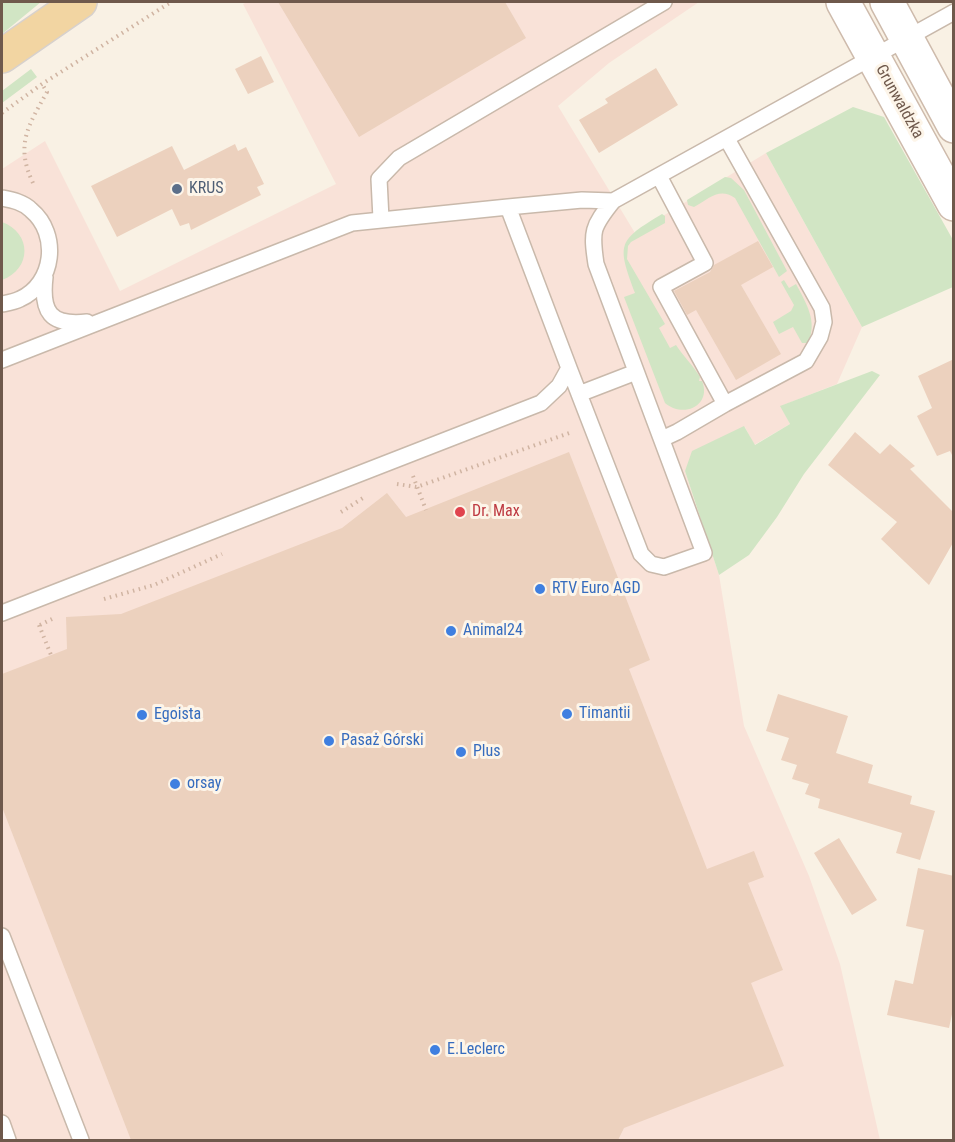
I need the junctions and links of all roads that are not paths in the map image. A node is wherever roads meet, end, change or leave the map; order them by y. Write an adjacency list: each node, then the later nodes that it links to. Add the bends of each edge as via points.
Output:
1 (80, 2): 6 (main road)
2 (664, 2): 18 (lane, via 399,158 379,179)
3 (843, 2): 9 (street, Grunwaldzka)
4 (887, 2): 7 (street)
5 (954, 12): 7 (lane)
6 (30, 36): 8 (main road); 10 (lane)
7 (907, 39): 9 (lane); 11 (street)
8 (2, 56)
9 (873, 56): 12 (lane); 16 (street, Grunwaldzka)
10 (2, 66)
11 (954, 126)
12 (727, 139): 13 (lane); 26 (lane, via 822,308 824,322 806,361)
13 (659, 176): 15 (lane); 26 (lane, via 705,263 661,287)
14 (2, 198): 19 (lane, via 31,209 42,223 50,248)
15 (613, 201): 17 (lane); 24 (lane, via 596,222 592,240 596,264)
16 (954, 204)
17 (508, 207): 18 (lane); 23 (lane)
18 (381, 219): 21 (lane, via 352,223)
19 (45, 274): 20 (lane, via 20,299); 21 (lane, via 43,296 55,319 69,324)
20 (2, 304)
21 (108, 319): 22 (lane)
22 (2, 360)
23 (569, 368): 25 (lane); 28 (lane, via 559,386 542,403)
24 (636, 372): 25 (lane); 27 (lane)
25 (579, 394): 27 (lane, via 641,554 651,564 664,567 704,553)
26 (725, 404): 27 (lane)
27 (662, 439)
28 (2, 613)
29 (2, 936): 32 (lane)
30 (2, 1123): 31 (lane)
31 (8, 1140)
32 (81, 1140)

